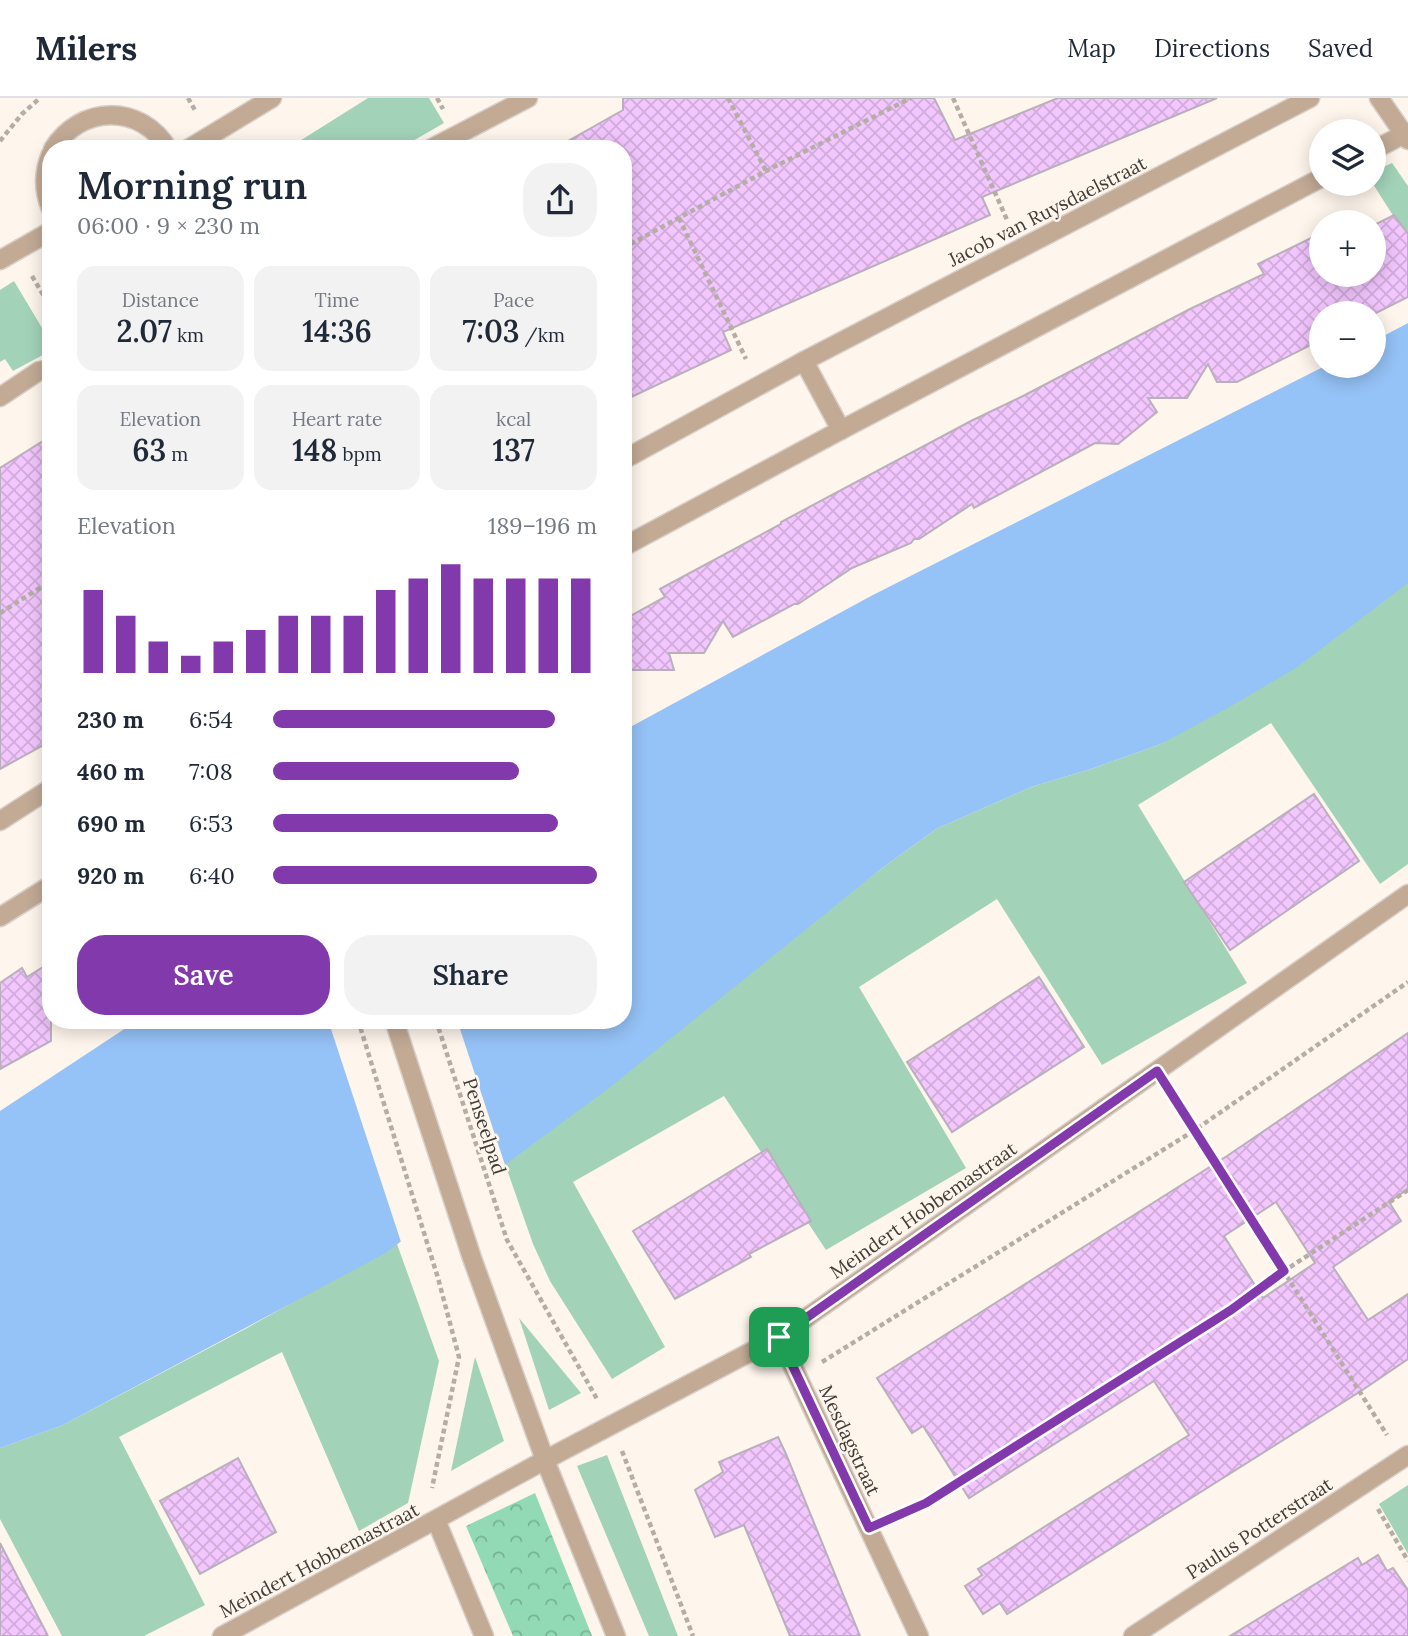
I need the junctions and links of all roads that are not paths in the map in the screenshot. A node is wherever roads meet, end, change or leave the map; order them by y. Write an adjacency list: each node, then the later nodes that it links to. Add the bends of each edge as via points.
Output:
1 (272, 98): 8 (street)
2 (528, 98): 9 (street)
3 (1310, 98): 14 (street, Jacob van Ruysdaelstraat)
4 (1379, 98): 5 (street)
5 (1407, 135): 10 (street)
6 (60, 140): 7 (street, via 86,119 106,114 147,125)
7 (163, 140)
8 (203, 140)
9 (447, 140)
10 (1386, 145)
11 (1309, 184): 17 (street)
12 (42, 236): 13 (street)
13 (0, 260)
14 (804, 360): 17 (street); 18 (street, Jacob van Ruysdaelstraat)
15 (42, 370): 16 (street)
16 (0, 397)
17 (841, 430): 19 (street)
18 (632, 455)
19 (632, 542)
20 (42, 794): 21 (street)
21 (0, 821)
22 (42, 891): 24 (street)
23 (1408, 894): 26 (street, Meindert Hobbemastraat)
24 (0, 917)
25 (397, 1029): 28 (street)
26 (779, 1337): 28 (street, Meindert Hobbemastraat); 33 (street, Mesdagstraat)
27 (1405, 1457): 34 (street, Paulus Potterstraat)
28 (545, 1460): 29 (street, Meindert Hobbemastraat); 32 (street)
29 (436, 1520): 30 (street, Meindert Hobbemastraat); 31 (street)
30 (222, 1636)
31 (484, 1636)
32 (616, 1636)
33 (919, 1636)
34 (1133, 1636)

